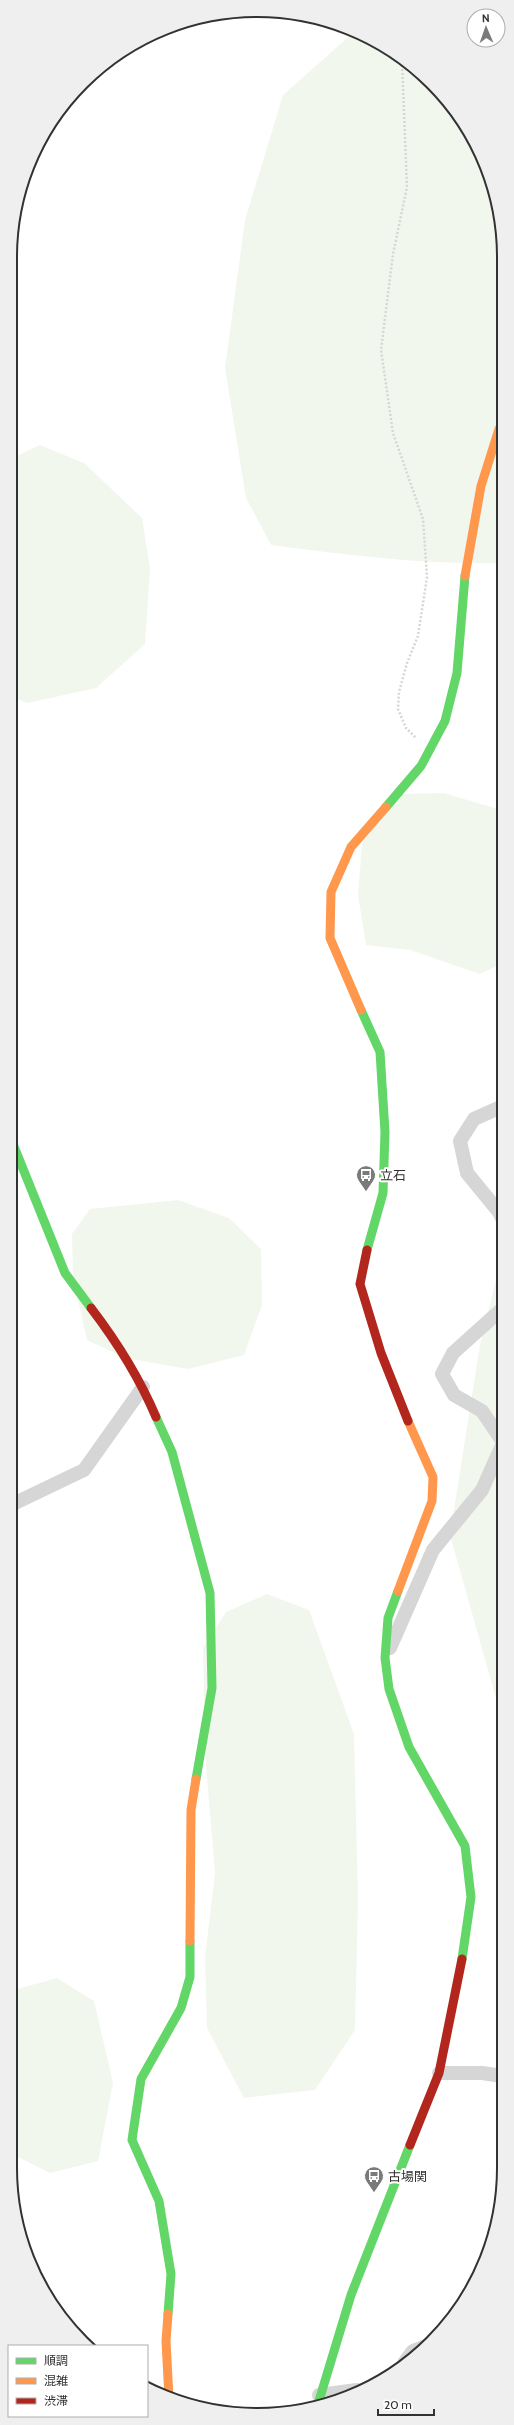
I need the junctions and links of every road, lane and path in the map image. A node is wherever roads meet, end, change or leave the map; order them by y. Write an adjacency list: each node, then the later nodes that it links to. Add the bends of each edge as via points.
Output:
1 (402, 66): 3 (path, via 407,187 393,254 382,350 393,433 423,520 427,577 418,636 399,692 398,709 406,728)
2 (497, 436): 3 (street, via 480,494 462,591 457,673 445,721)
3 (429, 750): 12 (street, via 421,766 352,846 331,892 330,938 380,1052 385,1132 383,1193 369,1239 360,1284 381,1353 421,1454 433,1477 432,1501 388,1618)
4 (497, 1109): 6 (street, via 474,1119 460,1141 467,1173)
5 (17, 1154): 8 (street, via 65,1273 116,1341)
6 (497, 1210)
7 (497, 1313): 9 (street, via 453,1353 442,1374 454,1395 482,1411)
8 (143, 1387): 11 (street, via 84,1470); 15 (street, via 172,1452 210,1593 212,1688 191,1810 190,1976 181,2008 141,2079 132,2140 159,2201 171,2274 166,2341)
9 (497, 1434)
10 (497, 1454): 12 (street, via 482,1490 433,1550)
11 (17, 1502)
12 (385, 1658): 13 (street, via 389,1689 409,1747 465,1846 466,1853 471,1896 462,1958)
13 (439, 2073): 14 (street); 16 (street, via 351,2295)
14 (497, 2075)
15 (169, 2391)
16 (319, 2400)

